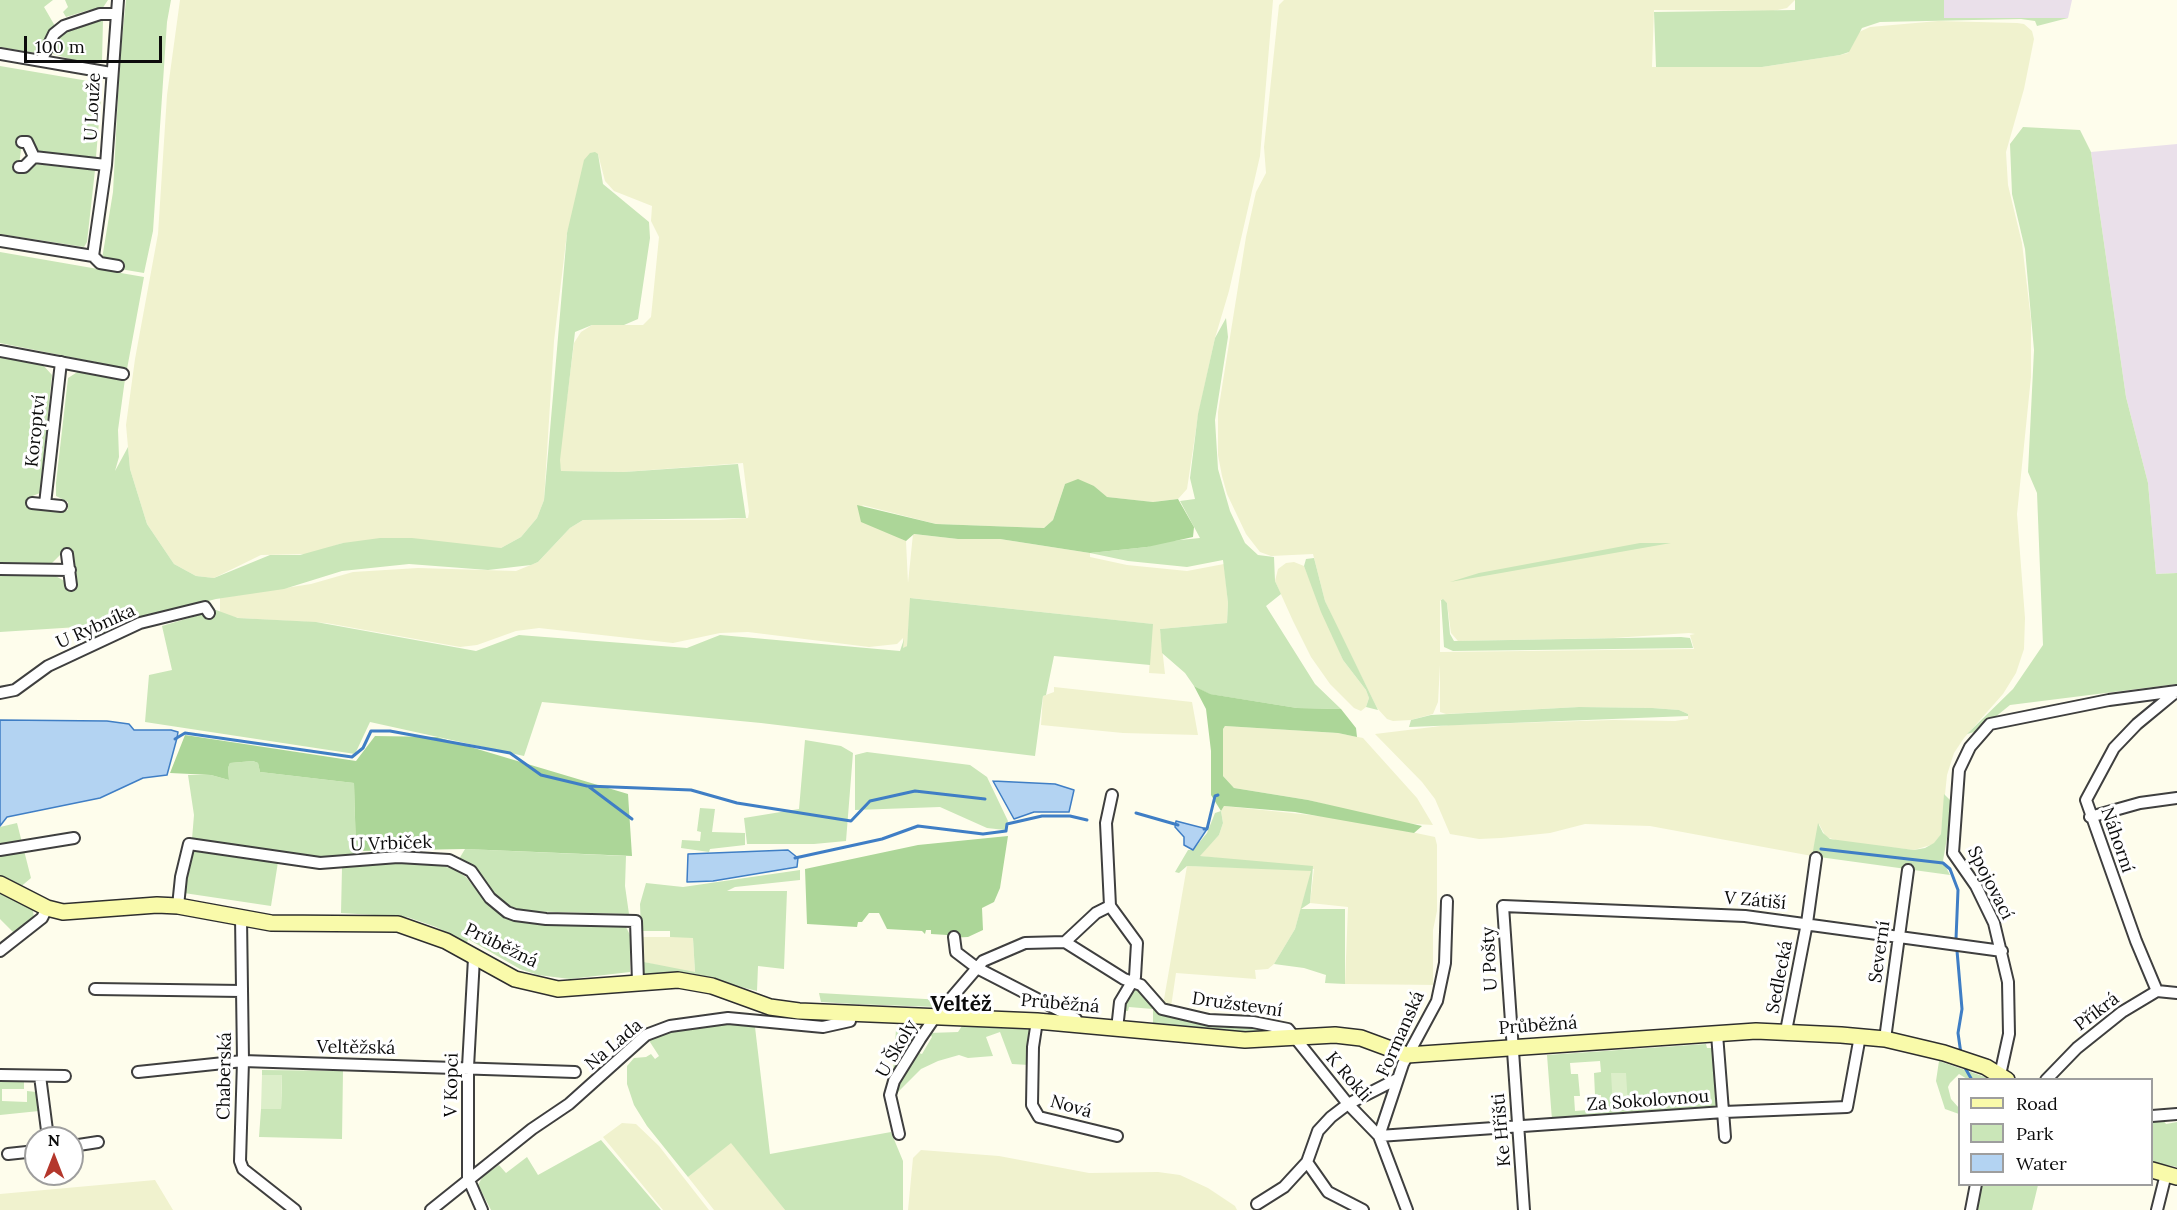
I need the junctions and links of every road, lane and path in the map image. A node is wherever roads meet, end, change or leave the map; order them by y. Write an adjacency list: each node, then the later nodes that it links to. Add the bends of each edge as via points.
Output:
1 (118, 0): 2 (street, U Louže)
2 (116, 15): 4 (street, via 100,14 64,26 54,34); 5 (street, U Louže)
3 (0, 54): 4 (street)
4 (41, 61): 5 (street)
5 (111, 73): 8 (street, U Louže)
6 (22, 142): 7 (street, via 27,142)
7 (34, 157): 8 (street, U Louže); 9 (street)
8 (106, 165): 11 (street, U Louže)
9 (19, 167)
10 (0, 241): 11 (street)
11 (93, 256): 12 (street, via 100,263)
12 (118, 266)
13 (0, 351): 14 (street)
14 (61, 362): 15 (street); 17 (street, Koroptví)
15 (123, 374)
16 (32, 503): 17 (street)
17 (45, 504): 18 (street)
18 (61, 506)
19 (67, 554): 21 (street)
20 (0, 569): 21 (street)
21 (70, 570): 22 (street)
22 (71, 585)
23 (209, 613): 25 (street, U Rybníka, via 205,607 140,623 48,666 15,690)
24 (2177, 691): 28 (street, Náhorní, via 2114,748 2086,800); 45 (street, Spojovací, via 2007,719 1990,724 1970,747 1959,770 1953,853 1980,895)
25 (0, 693)
26 (1112, 795): 36 (street, via 1106,823)
27 (2177, 798): 28 (street, via 2140,803)
28 (2090, 817): 52 (street, Náhorní)
29 (74, 838): 30 (street)
30 (0, 850)
31 (1816, 858): 40 (street, Sedlecká)
32 (1908, 870): 42 (street, Severní)
33 (0, 884): 38 (street)
34 (1447, 901): 65 (street, Formanská, via 1445,963 1437,1001)
35 (178, 906): 38 (street, Průběžná, via 63,912); 39 (street, Průběžná); 48 (street, U Vrbiček, via 186,847 196,843 320,863 398,857 449,860 471,871 490,898 515,915 636,921)
36 (1110, 906): 43 (street, via 1096,913); 49 (street, via 1137,943 1137,967)
37 (1503, 906): 40 (street, V Zátiší, via 1746,916); 64 (street, U Pošty)
38 (47, 909): 44 (street, via 42,918)
39 (241, 917): 46 (street, Průběžná, via 271,922 398,924 446,941); 51 (street, Chaberská)
40 (1807, 923): 42 (street, V Zátiší); 59 (street, Sedlecká)
41 (954, 938): 47 (street, via 956,952)
42 (1899, 938): 45 (street, V Zátiší); 63 (street, Severní)
43 (1065, 942): 47 (street, via 1025,944 983,961); 49 (street, Družstevní)
44 (0, 951)
45 (2002, 951): 73 (street, Spojovací, via 2011,1010)
46 (474, 958): 48 (street, Průběžná, via 516,979 558,989); 67 (street, V Kopci)
47 (977, 968): 55 (street); 57 (street, via 1076,1019)
48 (638, 982): 54 (street, Průběžná, via 695,982 770,1007)
49 (1131, 982): 58 (street, via 1120,1002); 61 (street, Družstevní, via 1141,985 1162,1009 1209,1020 1288,1029)
50 (95, 989): 51 (street)
51 (242, 991): 66 (street, Chaberská)
52 (2157, 991): 53 (street); 74 (street, Příkrá, via 2122,1012 2077,1048)
53 (2177, 993)
54 (850, 1013): 55 (street, Průběžná); 92 (street, Na Lada, via 850,1021 823,1027 728,1018 656,1031 570,1104)
55 (935, 1017): 56 (street, Průběžná); 82 (street, U Školy, via 894,1081 890,1100)
56 (1037, 1021): 57 (street, Průběžná); 83 (street, Nová, via 1032,1106 1039,1117)
57 (1077, 1025): 58 (street, Průběžná)
58 (1117, 1029): 61 (street, Průběžná, via 1245,1040)
59 (1786, 1031): 60 (street, Průběžná); 62 (street, Průběžná)
60 (1717, 1034): 64 (street, Průběžná); 77 (street)
61 (1295, 1036): 65 (street, Průběžná, via 1360,1038); 76 (street, K Rokli)
62 (1860, 1036): 63 (street, Průběžná); 77 (street, Za Sokolovnou, via 1846,1107)
63 (1885, 1039): 73 (street, Průběžná, via 1962,1058)
64 (1512, 1047): 65 (street, Průběžná); 81 (street, Ke Hřišti)
65 (1407, 1055): 75 (street, Formanská)
66 (243, 1061): 67 (street, Veltěžská); 68 (street, Veltěžská); 95 (street, Chaberská, via 240,1161 243,1169)
67 (468, 1067): 69 (street, Veltěžská); 92 (street, V Kopci)
68 (138, 1072)
69 (575, 1072)
70 (0, 1075): 71 (street)
71 (40, 1076): 72 (street); 80 (street)
72 (65, 1076)
73 (2003, 1077)
74 (2048, 1078)
75 (1397, 1079): 76 (street); 84 (street, Formanská)
76 (1348, 1104): 84 (street, K Rokli); 90 (street, via 1318,1131)
77 (1724, 1112): 81 (street, Za Sokolovnou); 85 (street)
78 (2177, 1114): 79 (street)
79 (2153, 1116)
80 (46, 1126)
81 (1518, 1127): 84 (street, Za Sokolovnou); 100 (street, Ke Hřišti)
82 (899, 1134)
83 (1117, 1136)
84 (1379, 1136): 99 (street)
85 (1725, 1137)
86 (98, 1142): 87 (street)
87 (84, 1144)
88 (24, 1152): 89 (street)
89 (8, 1154)
90 (1307, 1162): 94 (street, via 1284,1187); 98 (street, via 1328,1192)
91 (2165, 1174): 102 (street)
92 (468, 1178): 96 (street, Na Lada); 97 (street, V Kopci)
93 (1976, 1186): 101 (street)
94 (1257, 1204)
95 (295, 1210)
96 (431, 1210)
97 (482, 1210)
98 (1364, 1210)
99 (1407, 1210)
100 (1524, 1210)
101 (1971, 1210)
102 (2157, 1210)

